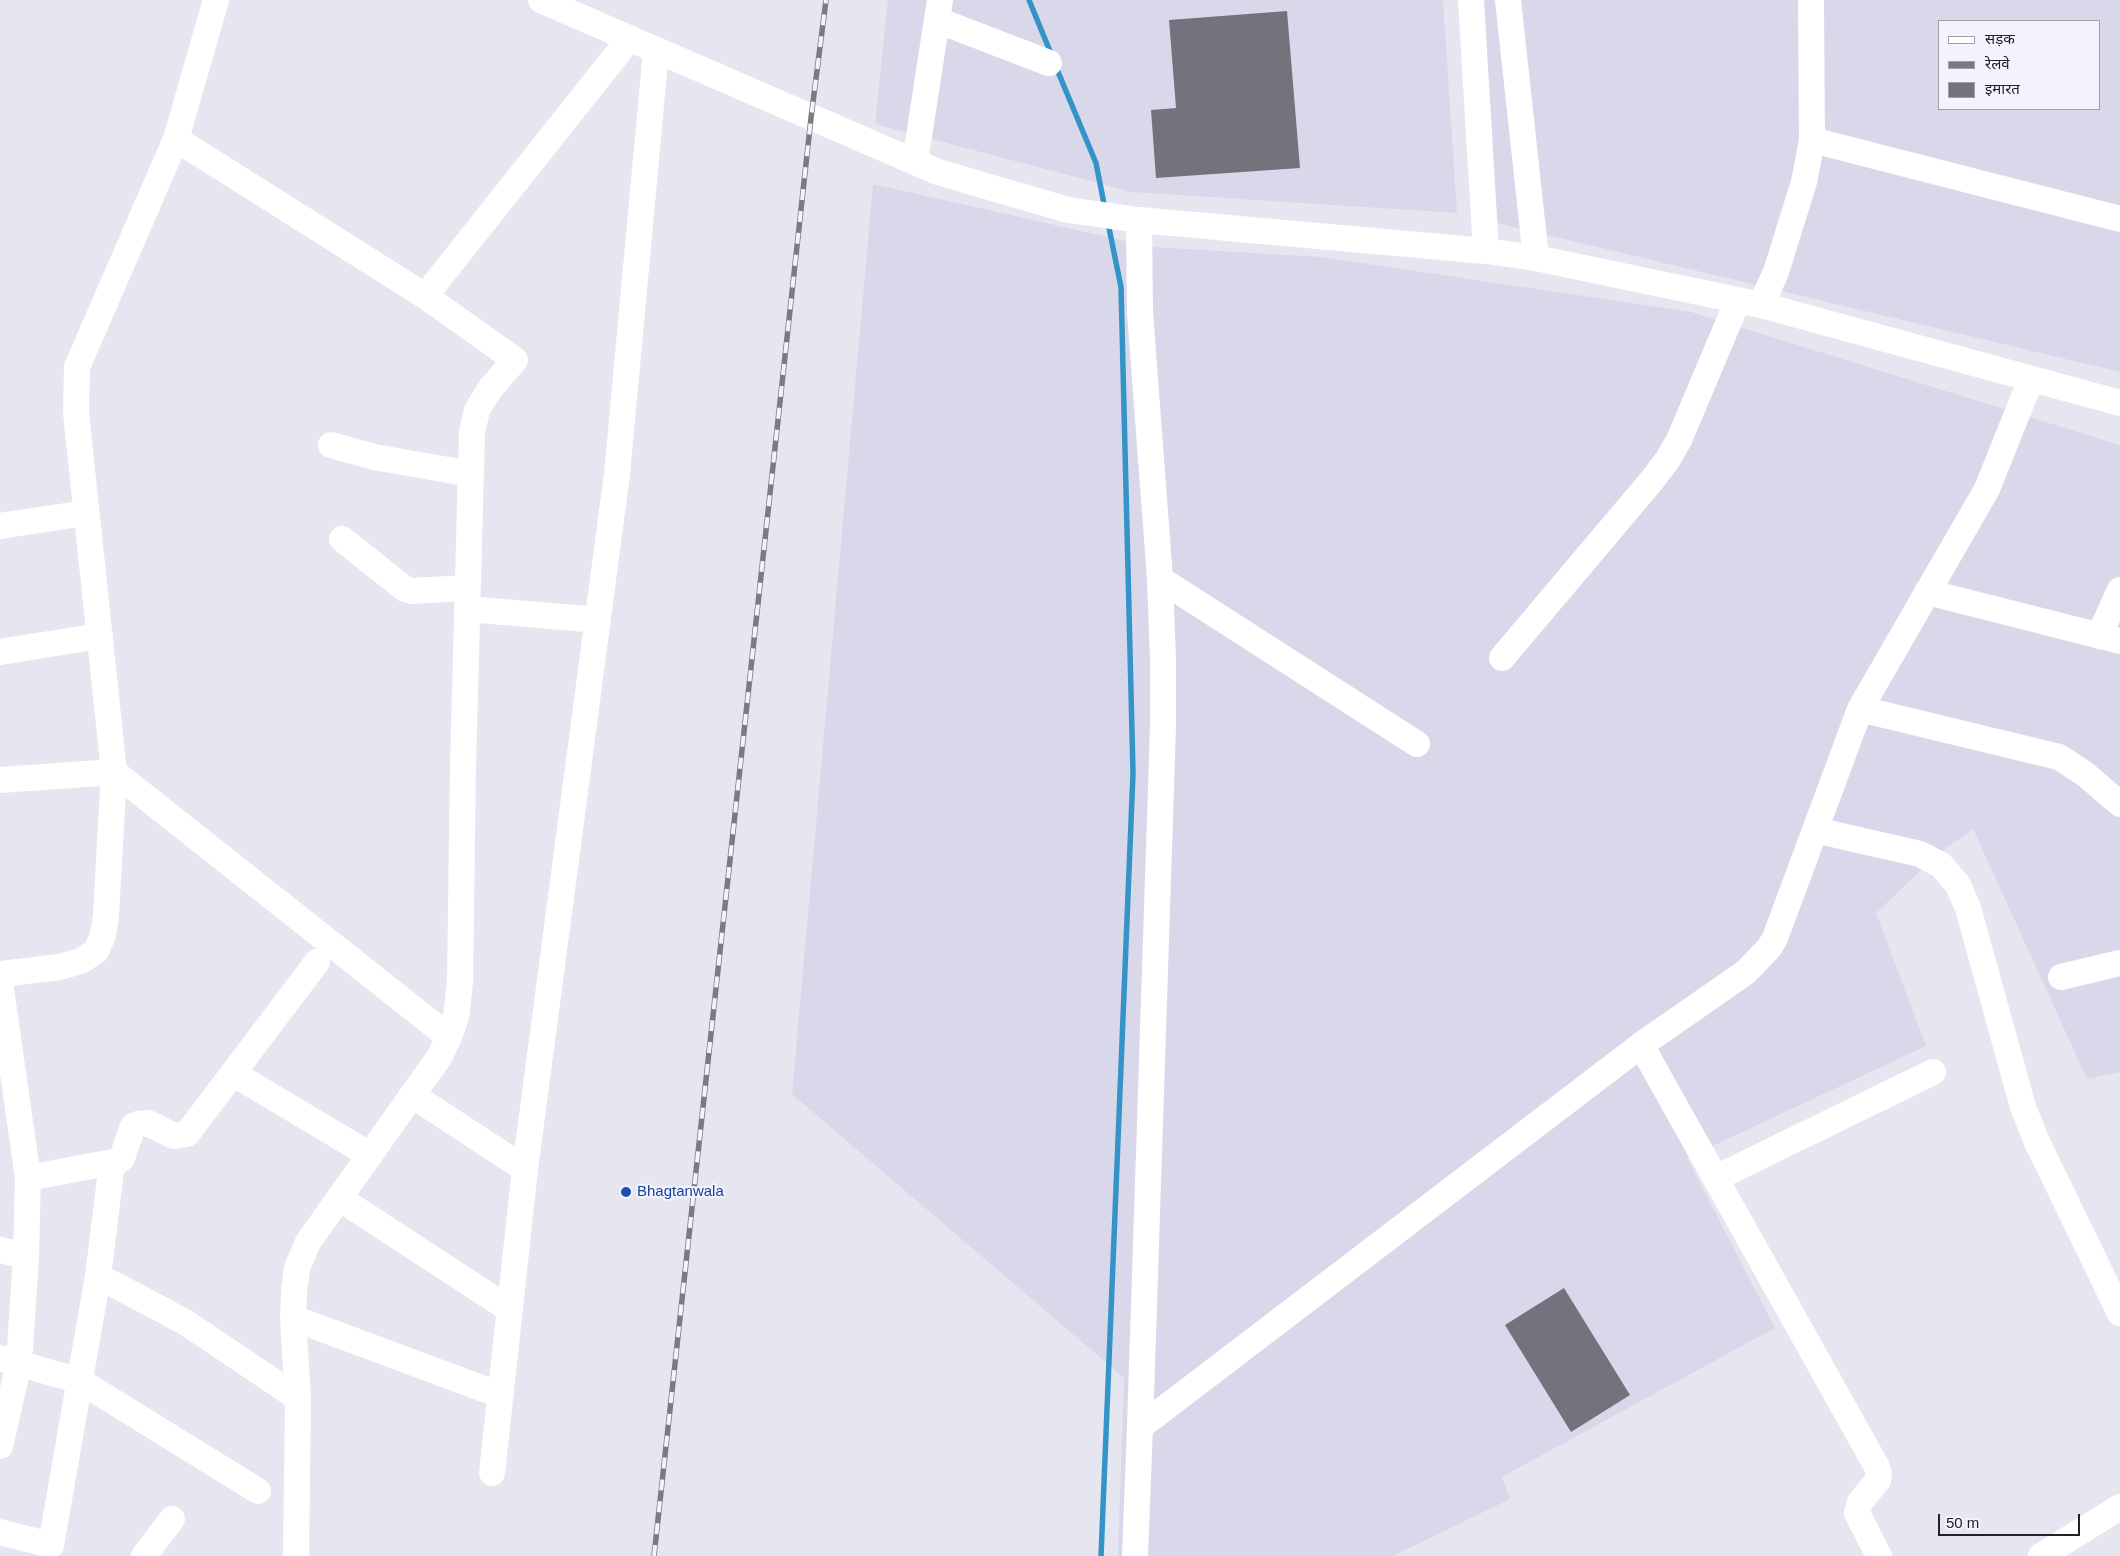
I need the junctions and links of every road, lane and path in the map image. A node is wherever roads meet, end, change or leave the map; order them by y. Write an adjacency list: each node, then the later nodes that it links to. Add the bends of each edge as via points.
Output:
1 (216, 0): 12 (street)
2 (541, 0): 7 (street)
3 (1471, 0): 11 (street)
4 (1508, 0): 10 (street)
5 (1811, 0): 13 (street)
6 (939, 10): 9 (street); 14 (street)
7 (630, 38): 8 (street); 19 (street)
8 (656, 51): 14 (street); 32 (street, via 627,383)
9 (1049, 63)
10 (1518, 87): 11 (street); 18 (street)
11 (1476, 89): 17 (street)
12 (176, 139): 19 (street); 25 (street, via 77,368 76,413)
13 (1812, 140): 16 (street); 20 (street, via 1804,182 1776,272)
14 (915, 162): 15 (street, via 938,172 1068,210)
15 (1134, 219): 17 (street); 28 (street)
16 (2120, 219)
17 (1486, 251): 18 (street)
18 (1536, 258): 20 (street)
19 (425, 296): 24 (street, via 515,360 477,410 472,432)
20 (1749, 303): 21 (street); 36 (street, via 1668,459)
21 (2031, 378): 22 (street); 30 (street, via 1987,490)
22 (2120, 403)
23 (331, 445): 24 (street, via 389,460)
24 (470, 474): 31 (street)
25 (86, 513): 26 (street); 33 (street)
26 (0, 526)
27 (342, 539): 31 (street, via 405,589)
28 (1160, 579): 38 (street); 70 (street, via 1163,726)
29 (2120, 590): 34 (street)
30 (1928, 592): 34 (street); 37 (street)
31 (467, 599): 32 (street); 48 (street, via 460,983)
32 (598, 620): 56 (street)
33 (100, 636): 35 (street); 39 (street)
34 (2110, 638)
35 (0, 652)
36 (1502, 658)
37 (1860, 709): 41 (street, via 2059,757); 42 (street)
38 (1417, 744)
39 (114, 772): 40 (street); 45 (street, via 106,915 96,951 81,961 60,967); 48 (street)
40 (0, 780)
41 (2120, 804)
42 (1815, 830): 49 (street, via 1769,948 1746,972); 64 (street, via 1920,854 1941,865 1958,884 1968,908 2023,1107)
43 (317, 962): 51 (street)
44 (2120, 962): 46 (street)
45 (0, 974)
46 (2061, 977)
47 (0, 982): 52 (street)
48 (450, 1037): 53 (street)
49 (1642, 1045): 58 (street); 70 (street)
50 (1934, 1072): 58 (street)
51 (234, 1074): 54 (street); 55 (street, via 187,1134 174,1136 148,1123 138,1124 130,1132 122,1158)
52 (7, 1082): 57 (street)
53 (412, 1095): 54 (street); 56 (street)
54 (370, 1155): 59 (street)
55 (112, 1163): 57 (street); 62 (street)
56 (525, 1169): 63 (street)
57 (28, 1178): 61 (street)
58 (1716, 1178): 81 (street, via 1877,1467 1878,1480 1860,1502 1856,1513)
59 (340, 1198): 63 (street); 65 (street, via 308,1242 297,1268)
60 (0, 1250): 61 (street)
61 (26, 1256): 66 (street)
62 (98, 1276): 67 (street); 69 (street, via 185,1322)
63 (509, 1309): 68 (street)
64 (2120, 1313)
65 (293, 1318): 68 (street); 69 (street)
66 (9, 1360): 67 (street); 71 (street)
67 (80, 1381): 73 (street); 77 (street)
68 (500, 1395): 72 (street)
69 (298, 1398): 79 (street)
70 (1140, 1427): 80 (street)
71 (0, 1446)
72 (492, 1473)
73 (258, 1492)
74 (2120, 1507): 82 (street)
75 (172, 1519): 78 (street)
76 (0, 1532): 77 (street)
77 (55, 1552)
78 (144, 1556)
79 (296, 1556)
80 (1135, 1556)
81 (1878, 1556)
82 (2040, 1556)

